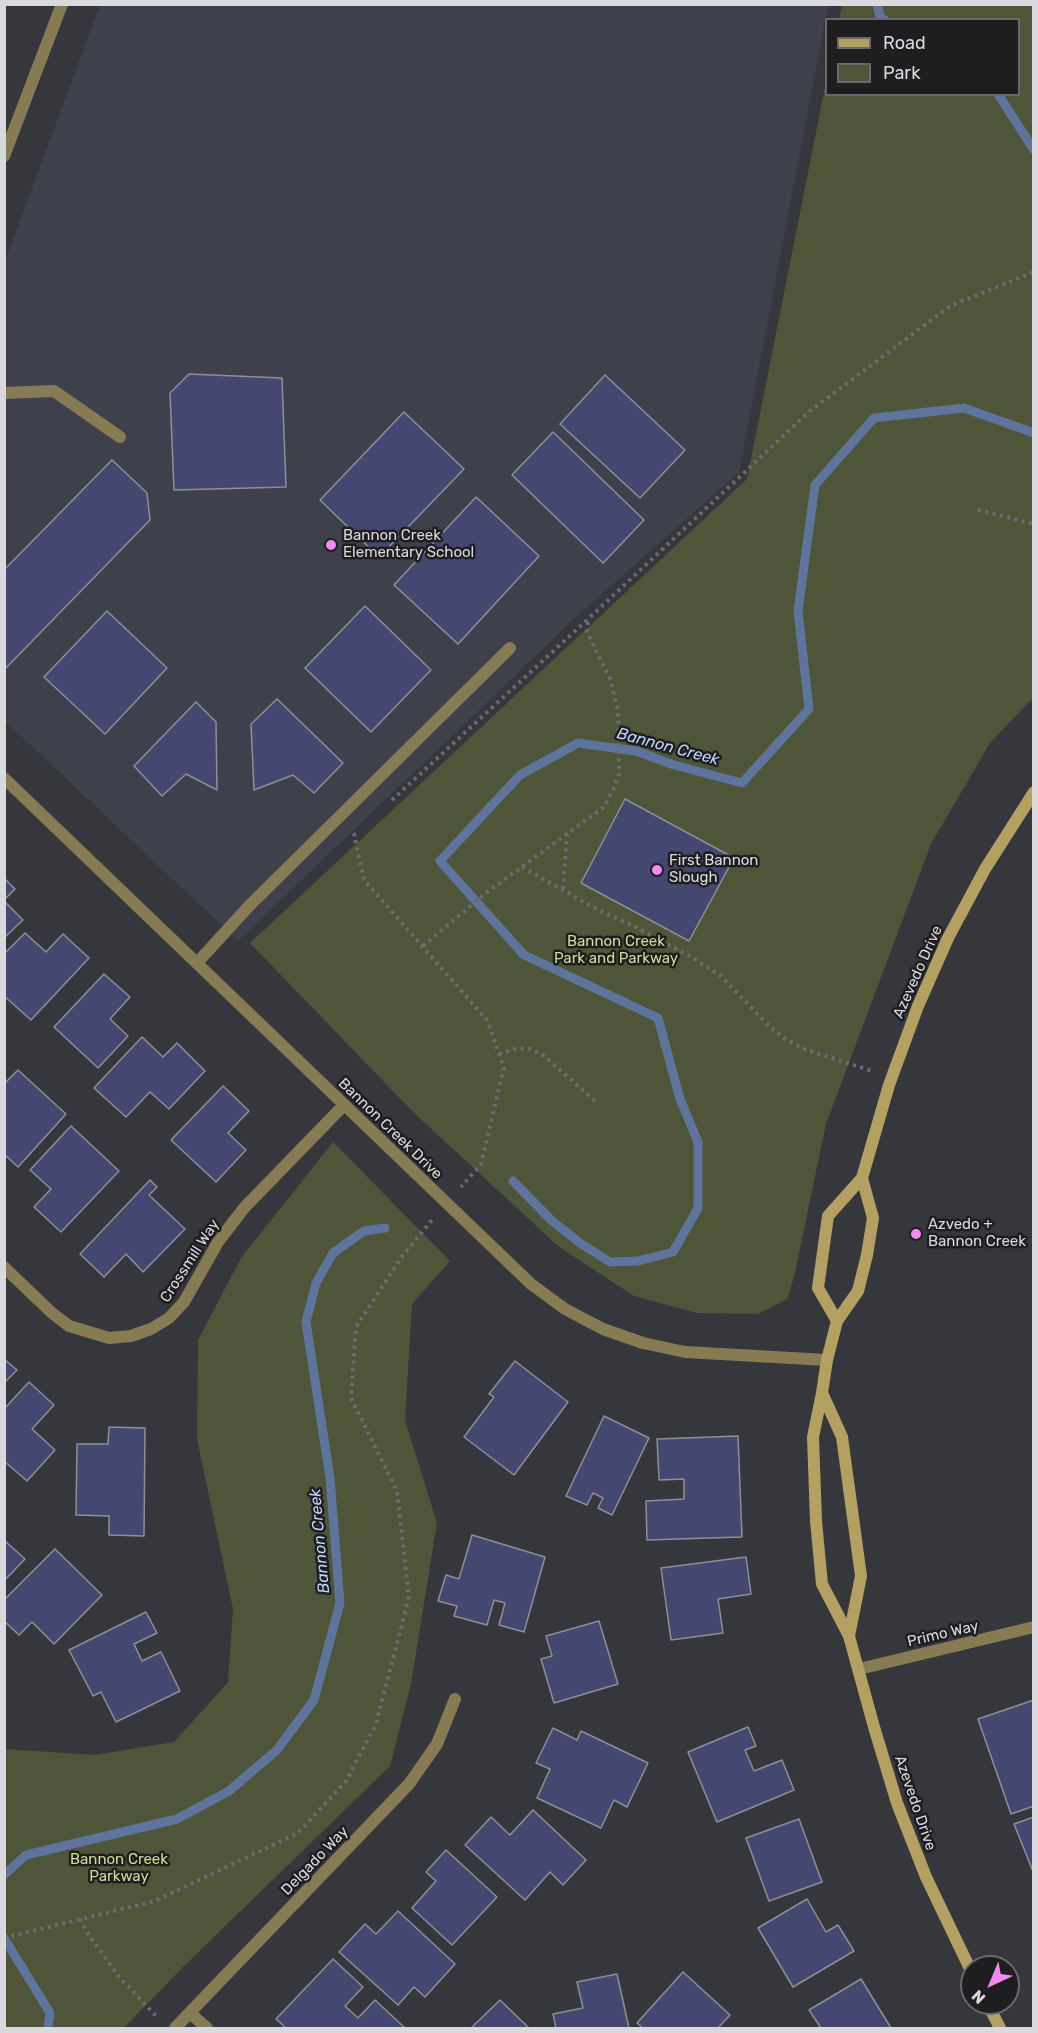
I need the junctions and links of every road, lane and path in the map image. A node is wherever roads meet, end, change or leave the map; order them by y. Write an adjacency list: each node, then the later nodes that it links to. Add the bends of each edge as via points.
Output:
1 (62, 4): 2 (street)
2 (4, 156)
3 (1034, 272): 8 (path, via 950,306 810,411)
4 (4, 393): 5 (street, via 54,391)
5 (120, 437)
6 (978, 510): 7 (path)
7 (1034, 524)
8 (588, 620): 12 (path); 14 (path, via 587,632 616,700 619,774 604,807)
9 (510, 648): 18 (street, via 249,906)
10 (4, 778): 18 (street, Bannon Creek Drive)
11 (1034, 792): 20 (street, Azevedo Drive, via 985,869 948,938)
12 (387, 804)
13 (362, 827): 17 (path, via 354,835 364,880)
14 (567, 834): 15 (path); 16 (path)
15 (522, 867): 16 (path); 17 (path)
16 (563, 889): 20 (path, via 721,976 784,1038 804,1049)
17 (423, 946): 19 (path, via 487,1020)
18 (197, 963): 22 (street, Bannon Creek Drive)
19 (499, 1054): 21 (path, via 518,1048 543,1055); 24 (path, via 504,1068 481,1164)
20 (892, 1078): 23 (street, Azevedo Drive)
21 (595, 1101)
22 (344, 1105): 24 (street, Bannon Creek Drive); 25 (street, Crossmill Way, via 244,1208 218,1242 184,1302 151,1329 109,1338 69,1326)
23 (862, 1178): 26 (street, Azevedo Drive, via 873,1218 867,1255 858,1291); 26 (street, Azevedo Drive, via 828,1215 818,1288)
24 (446, 1203): 27 (street, Bannon Creek Drive, via 531,1284 565,1309 603,1329 685,1352); 33 (path, via 403,1255 356,1327 351,1398 397,1491 409,1597 376,1724 346,1781 298,1833 155,1901)
25 (4, 1267)
26 (837, 1321): 27 (street, Azevedo Drive)
27 (827, 1360): 28 (street, Azevedo Drive)
28 (822, 1393): 30 (street, Azevedo Drive, via 842,1437 861,1576); 30 (street, Azevedo Drive, via 813,1437 822,1584)
29 (1034, 1627): 31 (street, Primo Way)
30 (849, 1636): 31 (street, Azevedo Drive)
31 (859, 1669): 35 (street, Azevedo Drive, via 897,1803 926,1877)
32 (455, 1699): 36 (street, Delgado Way, via 436,1744 409,1784)
33 (80, 1919): 34 (path); 37 (path, via 120,1978)
34 (4, 1938)
35 (963, 1955)
36 (190, 2013): 38 (street, Delgado Way); 39 (street)
37 (159, 2020)
38 (175, 2028)
39 (207, 2028)

